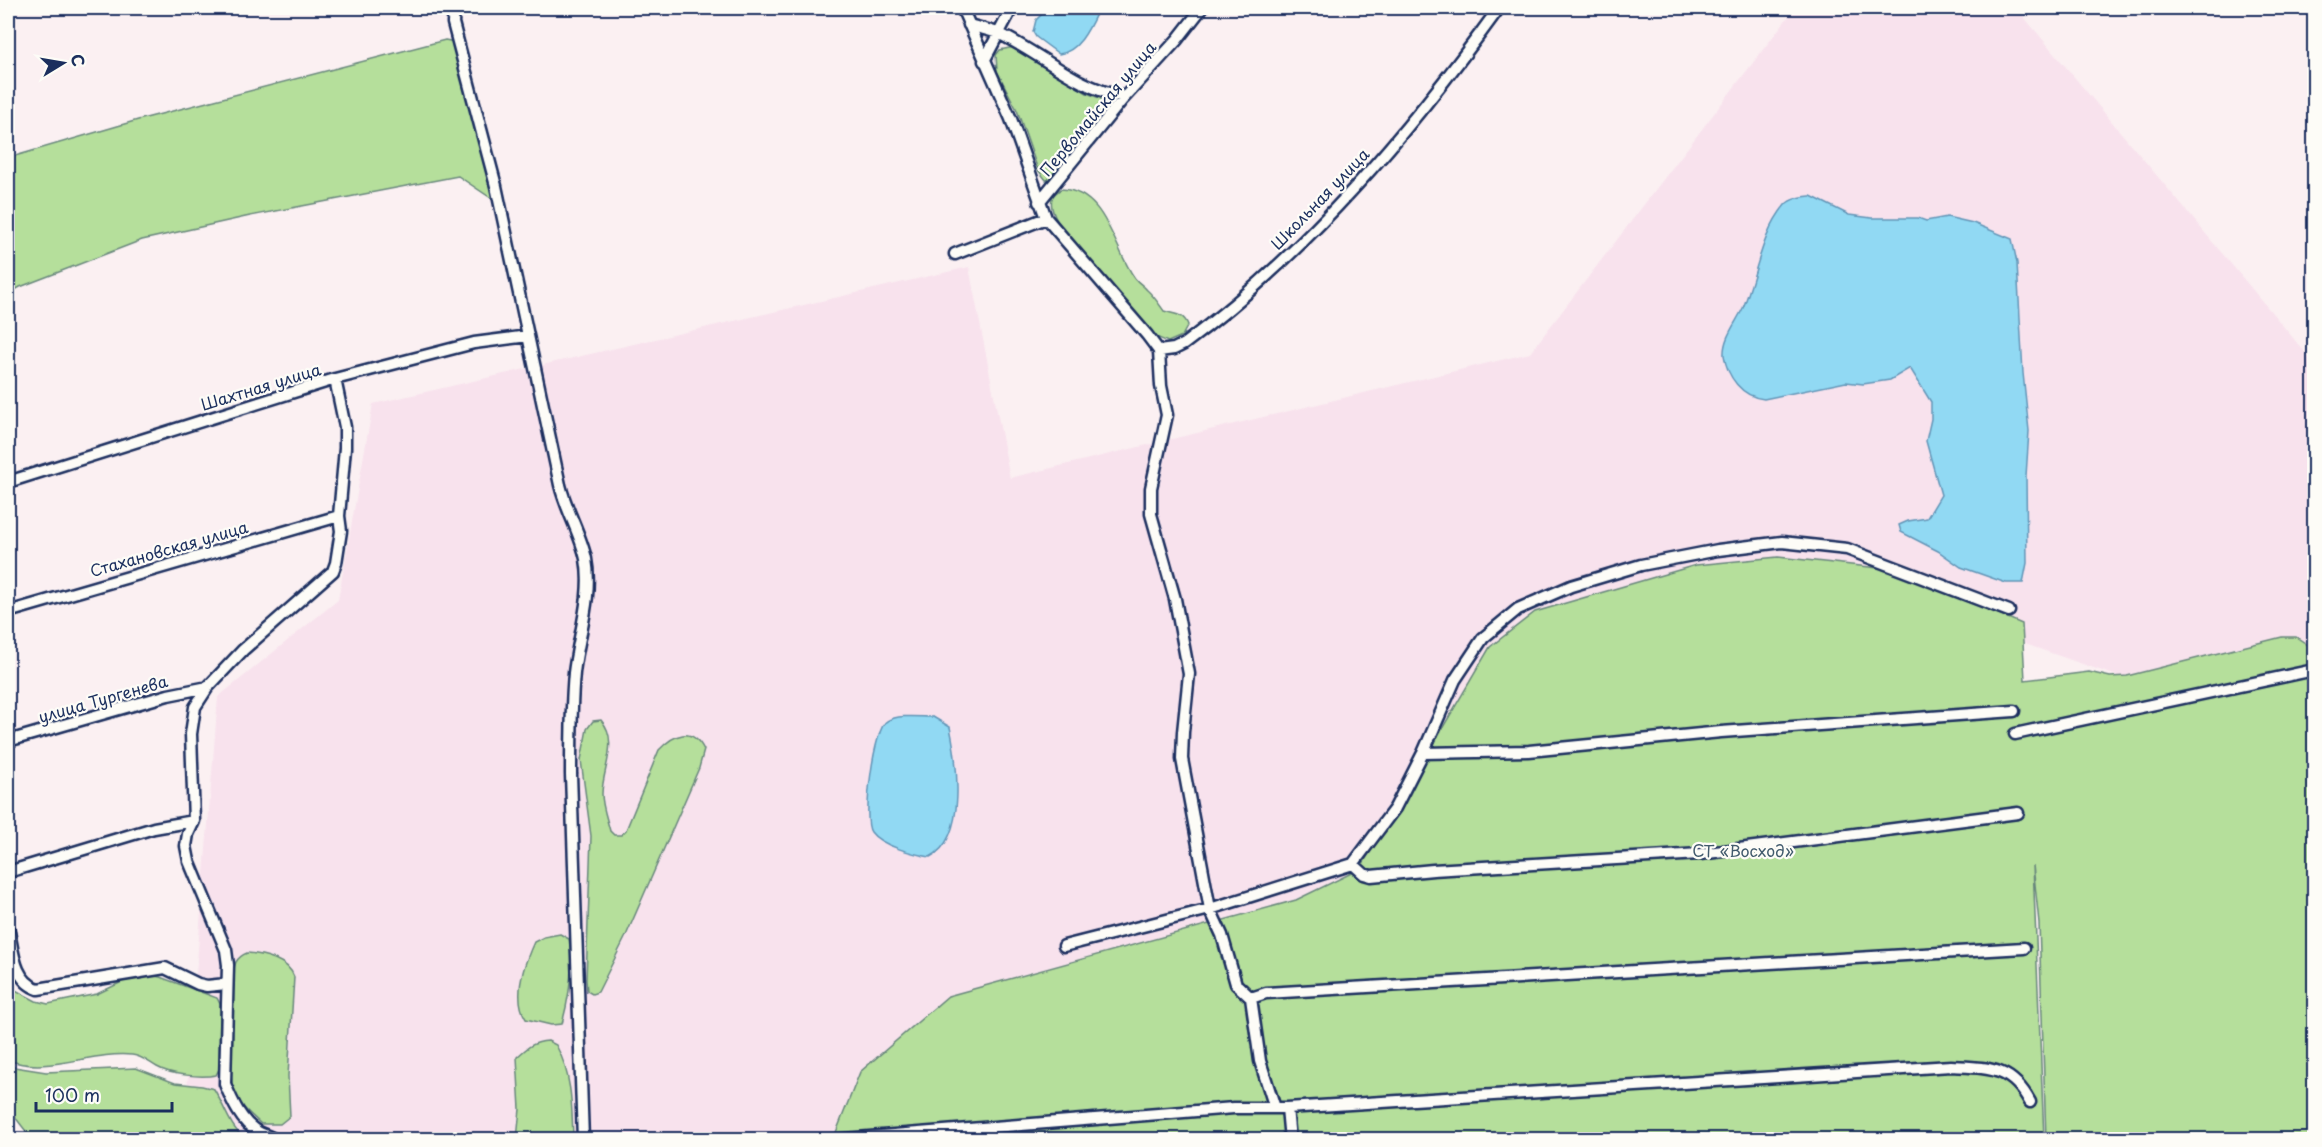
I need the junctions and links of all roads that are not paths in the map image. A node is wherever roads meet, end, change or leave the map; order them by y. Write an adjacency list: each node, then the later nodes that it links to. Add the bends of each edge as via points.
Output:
1 (454, 8): 13 (street, via 453,23 496,186)
2 (962, 8): 6 (street)
3 (1012, 8): 7 (street)
4 (1202, 8): 9 (street, Первомайская улица)
5 (1499, 8): 14 (street, Школьная улица, via 1358,186 1251,292 1184,345)
6 (969, 25): 7 (street); 8 (street)
7 (998, 33): 8 (street); 9 (street, via 1085,85)
8 (984, 61): 10 (street, via 1011,119)
9 (1124, 97): 10 (street, Первомайская улица)
10 (1039, 202): 11 (street)
11 (1046, 218): 12 (street); 14 (street)
12 (955, 254)
13 (528, 336): 15 (street, Шахтная улица, via 474,343); 40 (street, via 566,508 586,559 571,738)
14 (1159, 351): 30 (street, via 1167,416 1151,488 1151,514 1175,599 1189,674 1182,759)
15 (335, 379): 16 (street, Шахтная улица); 17 (street, via 345,427)
16 (8, 482)
17 (339, 516): 19 (street, Стахановская улица); 21 (street, via 341,531 333,571 243,650)
18 (2009, 611): 25 (street, via 1847,549 1782,542 1641,566 1571,586 1518,609 1483,638 1455,680)
19 (8, 612)
20 (2314, 670): 23 (street)
21 (208, 687): 24 (street, улица Тургенева); 27 (street, via 195,707 191,727)
22 (2014, 711): 25 (street, via 1721,732 1529,751)
23 (2015, 734)
24 (8, 741)
25 (1423, 753): 28 (street, via 1395,808)
26 (2018, 813): 28 (street, via 1700,854 1371,876)
27 (194, 821): 29 (street, via 154,828); 34 (street, via 186,846 226,950)
28 (1353, 864): 30 (street)
29 (8, 872)
30 (1210, 909): 32 (street); 35 (street, via 1236,984)
31 (8, 927): 34 (street, via 17,969 27,984 38,989 165,968 198,984)
32 (1064, 946)
33 (2024, 948): 35 (street, via 1266,993)
34 (226, 984): 39 (street, via 225,1084 243,1119)
35 (1251, 998): 37 (street, via 1260,1061)
36 (2030, 1102): 38 (street, via 2015,1079 2003,1072 1951,1066)
37 (1275, 1108): 38 (street); 41 (street)
38 (1287, 1108): 42 (street)
39 (275, 1140)
40 (583, 1140)
41 (831, 1140)
42 (1290, 1140)

